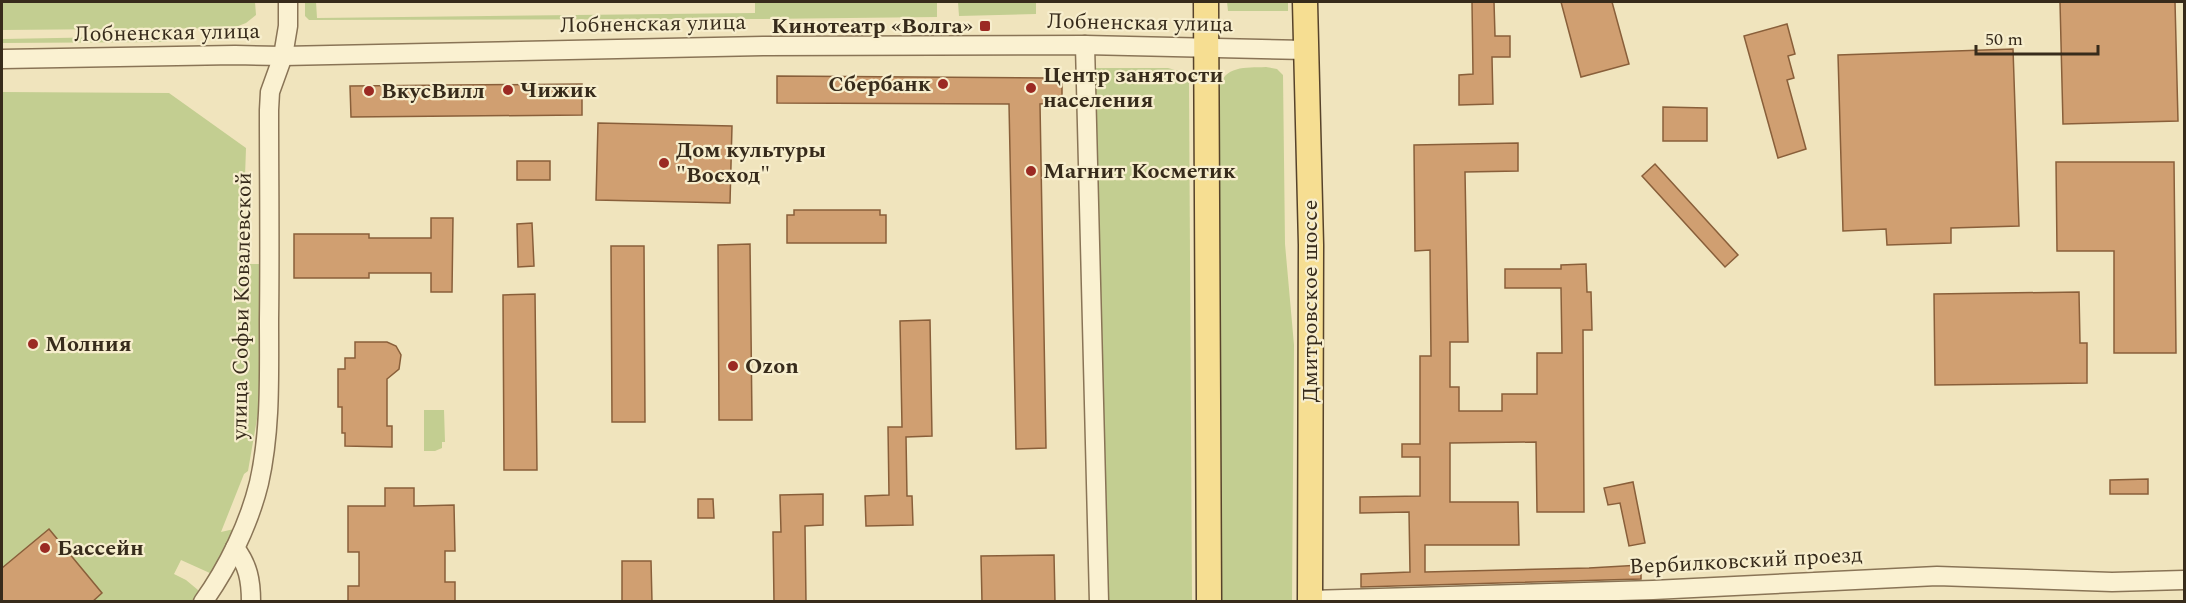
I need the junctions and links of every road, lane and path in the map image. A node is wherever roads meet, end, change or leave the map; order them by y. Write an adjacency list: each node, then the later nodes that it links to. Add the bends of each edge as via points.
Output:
1 (288, 2): 7 (street, улица Софьи Ковалевской)
2 (1206, 2): 5 (main road)
3 (1305, 2): 6 (main road, Дмитровское шоссе)
4 (1085, 45): 5 (street, Лобненская улица); 7 (street, Лобненская улица, via 763,46); 14 (street)
5 (1206, 48): 6 (street, Лобненская улица); 15 (main road)
6 (1306, 50): 11 (main road, Дмитровское шоссе, via 1311,245)
7 (283, 56): 8 (street, Лобненская улица); 9 (street, улица Софьи Ковалевской, via 270,92 269,110 267,429 259,483)
8 (2, 60)
9 (235, 548): 12 (street, улица Софьи Ковалевской); 13 (street, via 249,572)
10 (2184, 580): 11 (street, Вербилковский проезд, via 2112,582 1937,576)
11 (1310, 601)
12 (203, 602)
13 (251, 602)
14 (1099, 602)
15 (1209, 602)

